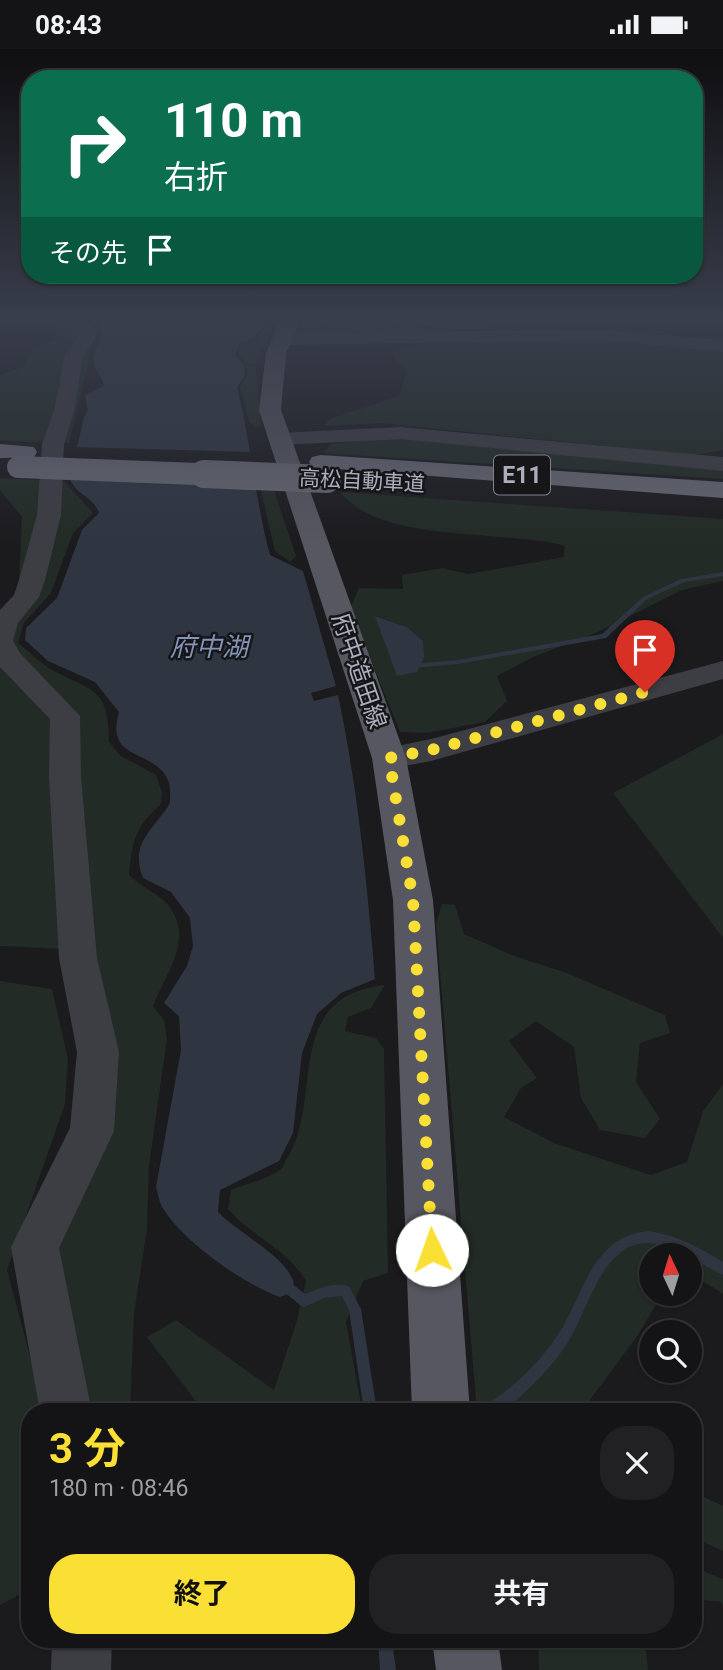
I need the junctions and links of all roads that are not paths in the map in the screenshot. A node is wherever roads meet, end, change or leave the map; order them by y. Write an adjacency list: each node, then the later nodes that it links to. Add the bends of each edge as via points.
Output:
1 (67, 396): 9 (street, via 53,444 49,515 32,580 26,597 5,621)
2 (270, 396): 3 (main road, 府中造田線)
3 (279, 439): 5 (street, via 401,433); 11 (main road, 府中造田線)
4 (11, 459): 6 (highway, 高松自動車道 / E11, bridge)
5 (723, 464)
6 (324, 471): 7 (highway, 高松自動車道 / E11); 8 (highway, 高松自動車道 / E11)
7 (723, 490)
8 (723, 508)
9 (0, 641): 12 (street, via 8,657 65,716 78,958 98,1052 92,1131 35,1247)
10 (723, 670): 11 (street)
11 (389, 758): 13 (main road, 府中造田線, via 413,900)
12 (64, 1403)
13 (441, 1403)
14 (82, 1648): 16 (street)
15 (466, 1648): 17 (main road)
16 (81, 1670)
17 (469, 1670)

